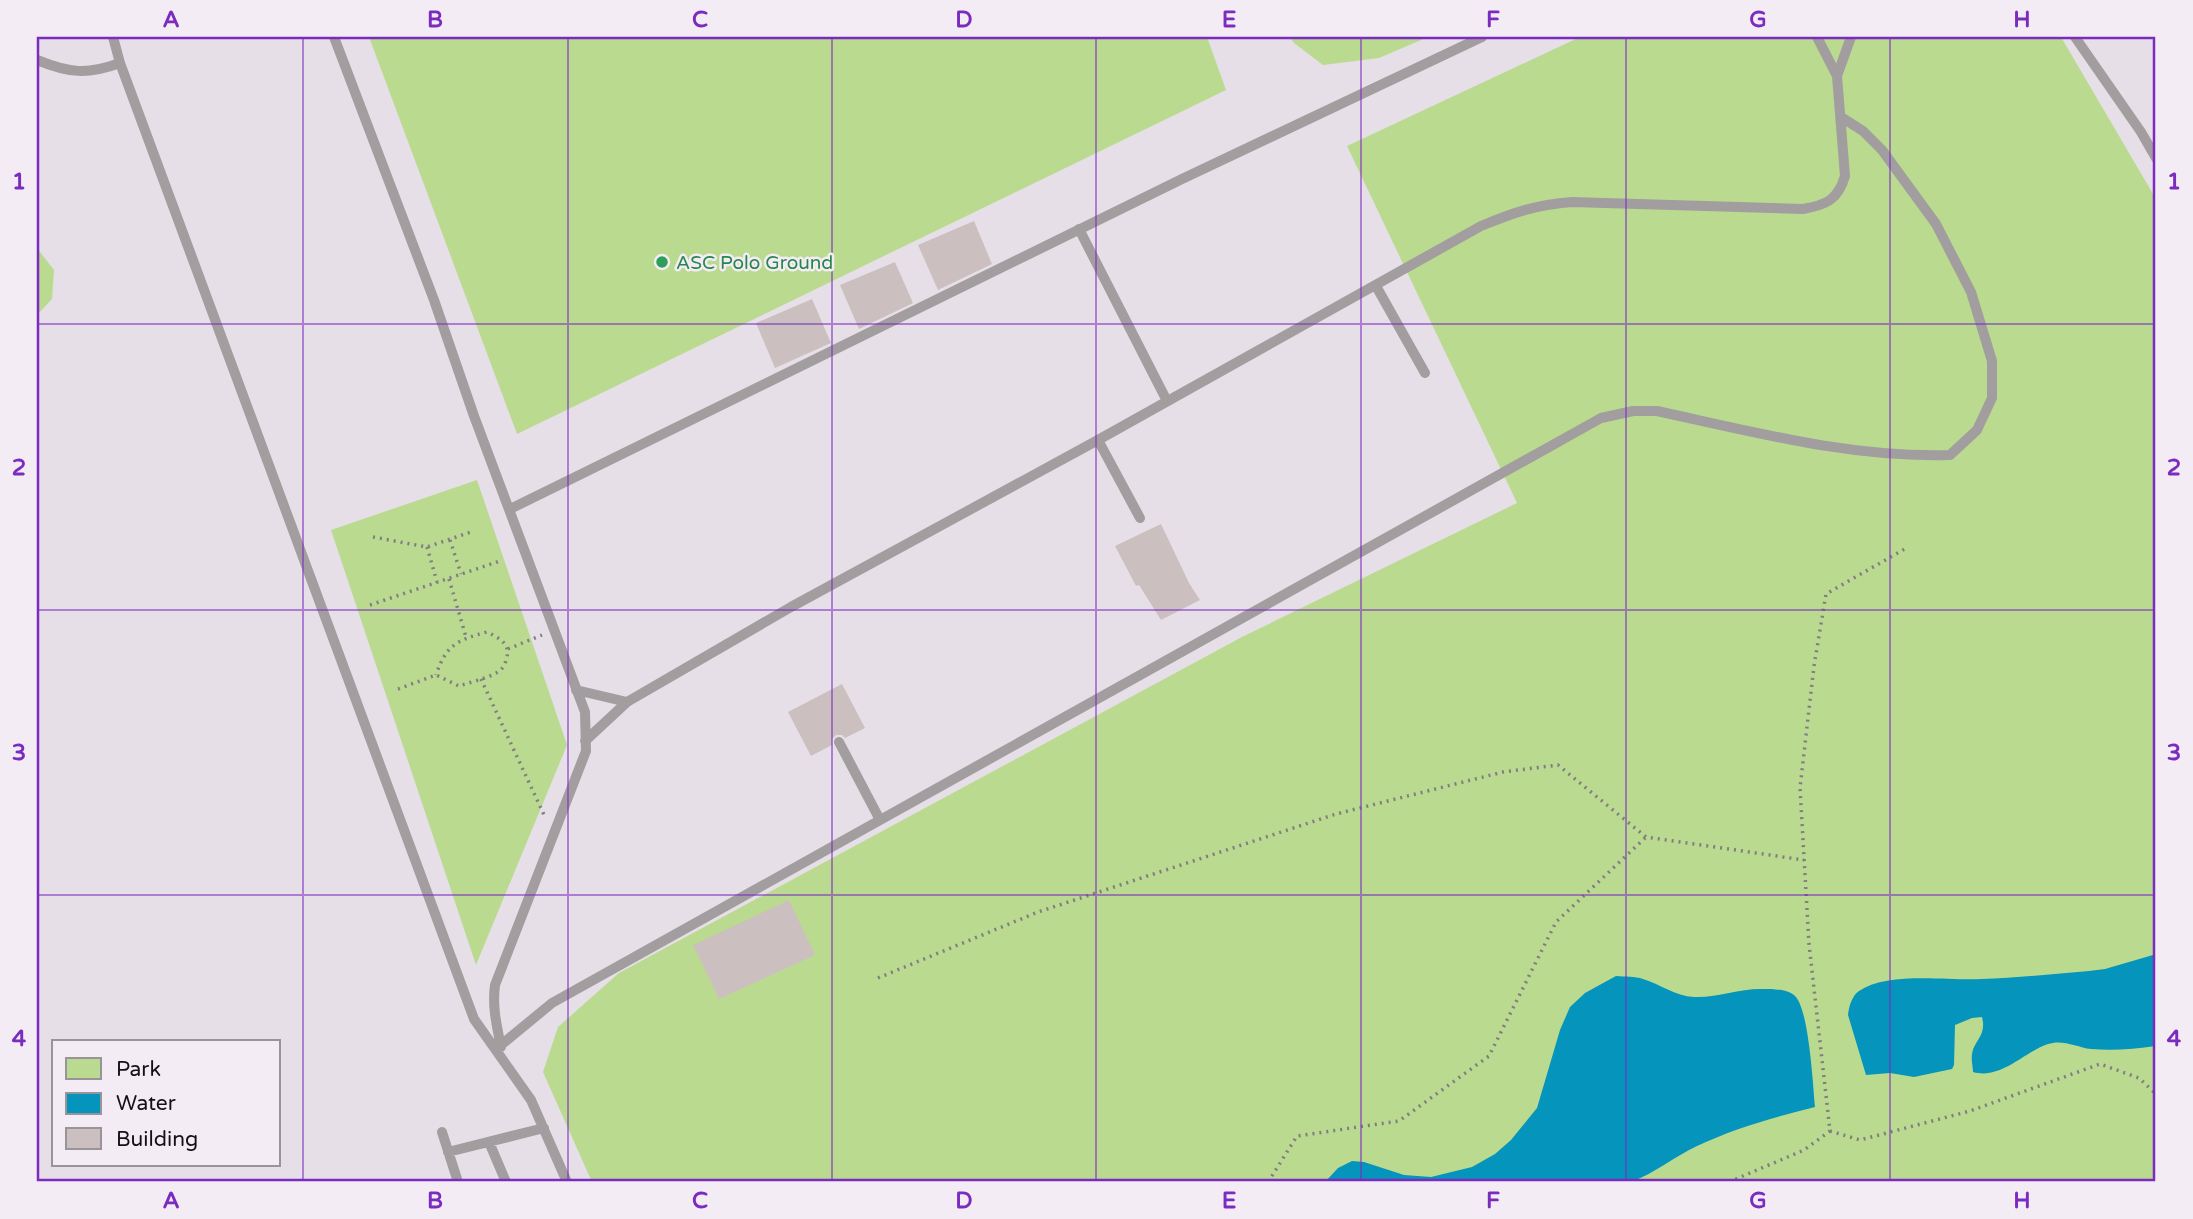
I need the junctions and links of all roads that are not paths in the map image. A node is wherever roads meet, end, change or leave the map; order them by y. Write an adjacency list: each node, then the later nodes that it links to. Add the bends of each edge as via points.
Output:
1 (113, 37): 8 (lane)
2 (334, 37): 17 (lane)
3 (1482, 37): 12 (lane)
4 (1817, 37): 9 (lane)
5 (1851, 37): 9 (lane)
6 (2075, 37): 11 (lane)
7 (37, 60): 8 (lane, via 76,73)
8 (120, 63): 25 (lane, via 474,1019)
9 (1837, 76): 10 (lane)
10 (1841, 117): 13 (lane, via 1841,189 1833,200 1819,206 1537,205 1481,226); 23 (lane, via 1882,150 1936,224 1971,292 1992,361 1992,398 1977,430 1951,455 1907,456 1812,444 1657,411 1601,418)
11 (2156, 158)
12 (1079, 229): 15 (lane); 17 (lane)
13 (1376, 286): 14 (lane); 15 (lane)
14 (1426, 373)
15 (1167, 401): 16 (lane)
16 (1098, 440): 18 (lane); 20 (lane)
17 (510, 509): 19 (lane)
18 (1140, 519)
19 (576, 690): 20 (lane); 21 (lane, via 585,712)
20 (627, 702): 21 (lane)
21 (585, 741): 24 (lane, via 586,751 495,985 494,1017)
22 (839, 742): 23 (lane)
23 (880, 820): 24 (lane, via 552,1003)
24 (501, 1045): 25 (lane)
25 (503, 1060): 26 (lane)
26 (544, 1128): 28 (lane); 32 (lane)
27 (442, 1132): 29 (lane)
28 (489, 1142): 29 (lane); 31 (lane)
29 (448, 1152): 30 (lane)
30 (458, 1182)
31 (506, 1182)
32 (568, 1182)

